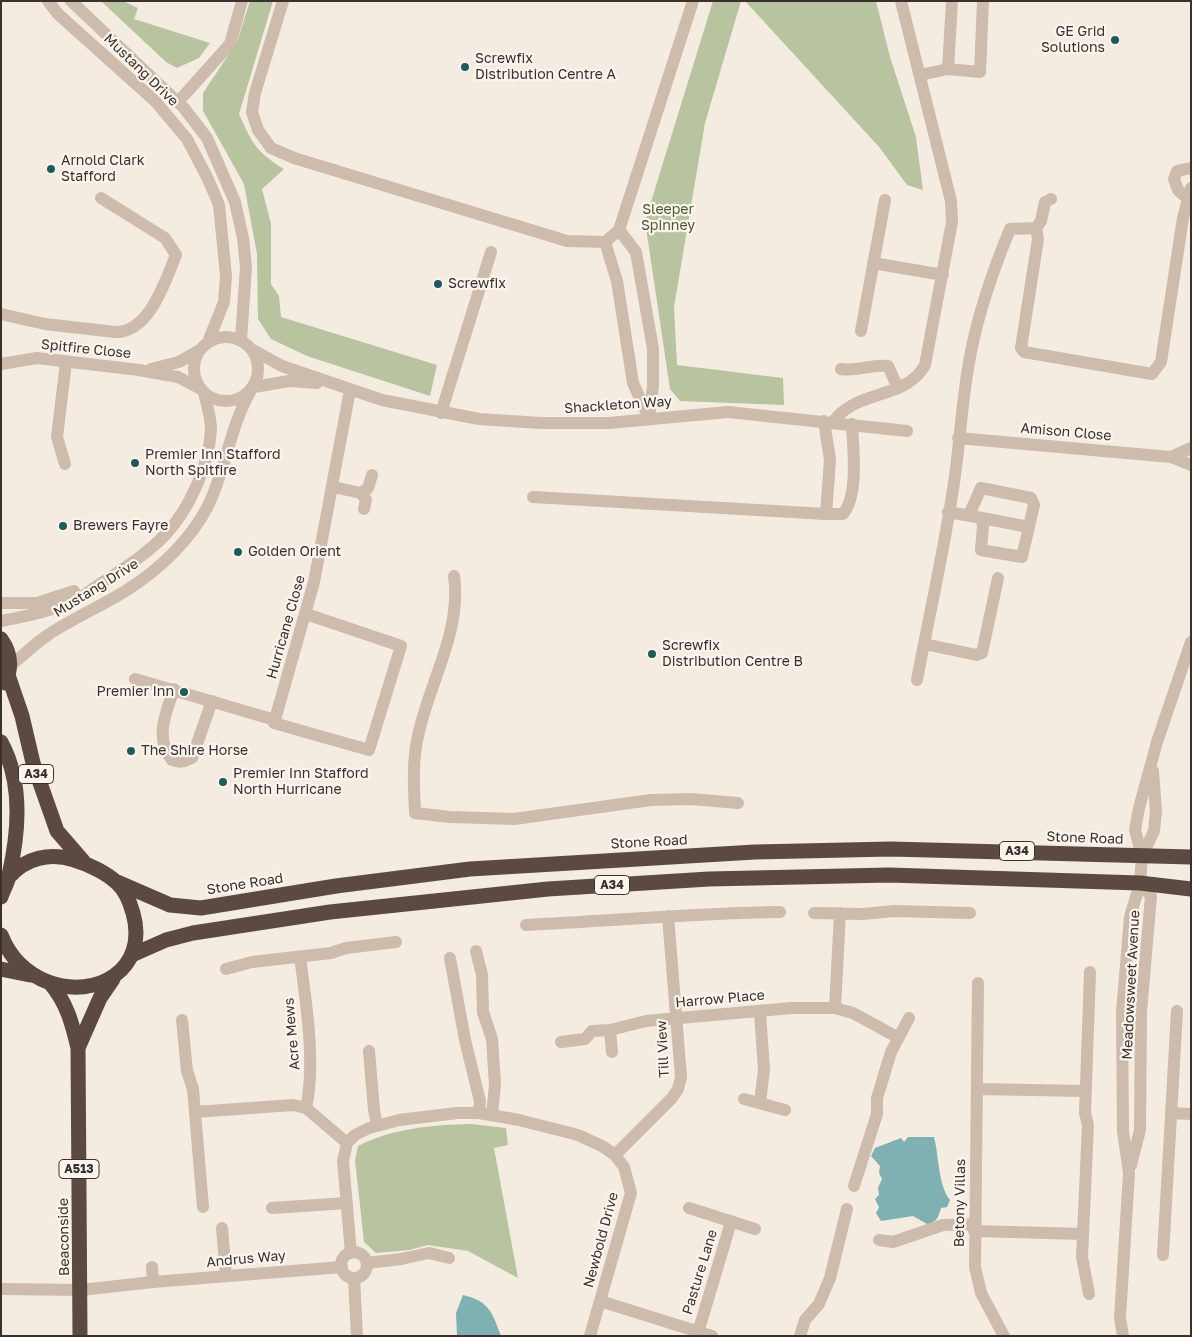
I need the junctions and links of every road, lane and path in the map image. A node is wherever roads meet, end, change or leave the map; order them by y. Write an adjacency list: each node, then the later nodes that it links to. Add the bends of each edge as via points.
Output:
1 (48, 1): 26 (street, Mustang Drive, via 58,14 155,101 187,139 208,179 219,205 226,276 224,302)
2 (71, 1): 11 (street, Mustang Drive)
3 (242, 1): 11 (street, via 230,44)
4 (284, 1): 19 (street, via 254,93 252,112 258,130 271,148 294,158 567,241)
5 (693, 1): 18 (street)
6 (901, 1): 10 (street)
7 (952, 1): 9 (street)
8 (983, 1): 9 (street, via 980,72)
9 (948, 70): 10 (street)
10 (920, 76): 22 (street, via 951,200 952,222)
11 (178, 102): 25 (street, Mustang Drive, via 207,138 235,202 246,267)
12 (1191, 168): 13 (street, via 1177,171 1174,180 1178,190)
13 (1189, 193): 17 (street, via 1161,362 1152,374 1024,352 1021,348 1038,239)
14 (101, 198): 23 (street, via 165,238 176,256 162,290 142,322 126,332 115,332)
15 (1051, 199): 17 (street, via 1045,202)
16 (885, 200): 21 (street)
17 (1036, 228): 42 (street, via 1010,229 997,263 971,349)
18 (619, 230): 19 (street); 38 (street, via 636,252 653,349)
19 (605, 242): 38 (street, via 617,281 632,383)
20 (492, 252): 37 (street)
21 (873, 263): 22 (street); 24 (street)
22 (943, 275): 33 (street, via 926,365 919,377)
23 (1, 314)
24 (861, 331)
25 (241, 340): 26 (street, via 225,337); 27 (street)
26 (204, 346): 30 (street, Spitfire Close, via 163,367); 36 (street, via 194,368 196,382)
27 (253, 350): 32 (street, Shackleton Way, via 282,366); 34 (street, via 259,370)
28 (66, 362): 29 (street, Spitfire Close, via 37,358); 30 (street, Spitfire Close); 45 (street, via 57,437)
29 (1, 364)
30 (139, 370): 36 (street, Spitfire Close, via 178,377)
31 (841, 370): 33 (street, via 888,366)
32 (335, 384): 34 (street, Shackleton Way, via 289,381); 35 (street, Shackleton Way)
33 (898, 388): 39 (street, via 860,401)
34 (252, 389): 36 (street, via 230,402 219,401); 66 (street, Mustang Drive, via 236,420 219,480 190,534 167,559 131,588 45,637)
35 (350, 390): 37 (street, Shackleton Way); 48 (street, Hurricane Close)
36 (202, 391): 59 (street, Mustang Drive, via 210,413 209,439 200,477 186,505 167,533)
37 (441, 413): 38 (street, Shackleton Way, via 541,423 608,423)
38 (649, 418): 39 (street, Shackleton Way, via 728,412)
39 (829, 421): 40 (street, Shackleton Way); 53 (street)
40 (852, 424): 41 (street, Shackleton Way); 53 (street, via 854,462 848,507 843,514)
41 (907, 431)
42 (958, 438): 44 (street, Amison Close); 52 (street)
43 (1191, 448): 44 (street, Amison Close)
44 (1171, 457): 46 (street, Amison Close)
45 (65, 464)
46 (1191, 465)
47 (372, 475): 49 (street, via 368,488)
48 (332, 487): 49 (street); 61 (street, Hurricane Close)
49 (361, 492): 51 (street, via 366,500)
50 (533, 497): 53 (street)
51 (364, 509)
52 (948, 512): 54 (street); 65 (street)
53 (826, 514)
54 (969, 515): 55 (street); 56 (street, via 978,491 984,487 1031,498 1034,501)
55 (982, 518): 56 (street); 56 (street, via 980,546 985,551 1022,557)
56 (1029, 527)
57 (454, 576): 74 (street, via 456,601 453,621 417,737 415,813 450,818 514,819 651,800)
58 (998, 578): 65 (street, via 982,653 977,655)
59 (101, 583): 60 (street, Mustang Drive, via 37,603); 62 (street, Mustang Drive, via 81,597 35,614)
60 (1, 603)
61 (306, 614): 71 (street, Hurricane Close); 71 (street, via 401,646 369,750)
62 (1, 622)
63 (1, 640): 66 (highway, via 8,652)
64 (1191, 642): 73 (street)
65 (924, 644): 68 (street)
66 (6, 676): 77 (highway, A34, via 22,716 33,763 57,830)
67 (135, 679): 69 (street)
68 (917, 680)
69 (174, 689): 70 (street); 70 (street, via 164,722 162,743 172,760 178,762 192,758)
70 (212, 700): 71 (street)
71 (274, 722)
72 (1, 742): 78 (highway, A34, via 10,760 18,802)
73 (1152, 765): 75 (street, via 1156,811 1154,831); 75 (street, via 1138,808 1135,830)
74 (738, 803)
75 (1142, 856): 76 (highway, Stone Road / A34); 79 (highway, Stone Road / A34, via 891,849 746,853 470,869 201,908 170,904); 80 (street)
76 (1191, 858)
77 (84, 863): 78 (highway, via 65,857 38,859 27,862); 79 (highway, Stone Road)
78 (9, 877): 82 (highway)
79 (117, 882): 92 (highway, via 135,919)
80 (1140, 883): 81 (highway, A34); 92 (highway, A34, via 889,875 709,879 548,889 330,912 202,931 166,940); 128 (street, Meadowsweet Avenue, via 1130,917 1122,1012 1123,1131); 128 (street, Meadowsweet Avenue, via 1150,896 1141,1012 1140,1130)
81 (1191, 888)
82 (1, 897)
83 (780, 912): 87 (street)
84 (970, 912): 86 (street)
85 (814, 913): 86 (street)
86 (840, 913): 102 (street)
87 (668, 916): 88 (street); 105 (street, Till View)
88 (526, 925)
89 (1, 936): 99 (highway, via 11,954)
90 (396, 942): 93 (street)
91 (476, 951): 124 (street, via 482,975 483,1012 492,1039 495,1085)
92 (132, 956): 98 (highway, Beaconside)
93 (300, 957): 95 (street); 118 (street, Acre Mews, via 311,1088)
94 (450, 958): 122 (street, via 480,1101)
95 (226, 968)
96 (1, 969): 99 (highway)
97 (1090, 972): 115 (street)
98 (118, 974): 100 (highway, via 80,988); 111 (highway, Beaconside / A513, via 100,998)
99 (32, 976): 100 (highway)
100 (50, 983): 111 (highway, Beaconside / A513, via 68,1008)
101 (978, 983): 114 (street, Betony Villas)
102 (835, 1008): 104 (street, Harrow Place); 109 (street, Harrow Place, via 853,1013)
103 (1177, 1011): 121 (street)
104 (760, 1012): 105 (street, Harrow Place); 117 (street, via 764,1070)
105 (676, 1018): 108 (street, Harrow Place, via 646,1020); 127 (street, Till View, via 681,1077 678,1089)
106 (909, 1018): 109 (street)
107 (182, 1020): 120 (street, via 179,1054 193,1088)
108 (610, 1030): 110 (street, Harrow Place, via 592,1031 585,1039); 113 (street)
109 (897, 1037): 129 (street)
110 (561, 1042)
111 (78, 1048): 151 (highway, Beaconside / A513)
112 (369, 1051): 125 (street)
113 (612, 1052)
114 (978, 1089): 115 (street); 137 (street, Betony Villas)
115 (1085, 1091): 139 (street, via 1084,1113 1088,1125)
116 (744, 1099): 117 (street)
117 (760, 1103): 119 (street)
118 (306, 1108): 120 (street, via 293,1105); 126 (street)
119 (785, 1110)
120 (196, 1112): 131 (street)
121 (1172, 1113): 123 (street); 142 (street)
122 (479, 1114): 124 (street); 125 (street, via 438,1114)
123 (1191, 1114)
124 (492, 1115): 127 (street, via 578,1135)
125 (377, 1125): 126 (street, via 355,1135)
126 (347, 1143): 130 (street, via 343,1161)
127 (615, 1155): 153 (street, Newbold Drive, via 624,1167 631,1193)
128 (1129, 1173): 161 (street, Meadowsweet Avenue, via 1120,1318)
129 (854, 1186)
130 (347, 1203): 132 (street); 141 (street)
131 (203, 1207)
132 (272, 1208)
133 (689, 1208): 135 (street, Pasture Lane)
134 (848, 1209): 159 (street, via 830,1278 819,1304 805,1320)
135 (731, 1222): 138 (street, Pasture Lane); 154 (street, Pasture Lane)
136 (222, 1228): 147 (street)
137 (974, 1228): 139 (street); 140 (street, via 943,1225 893,1242); 160 (street, Betony Villas, via 975,1267 981,1293)
138 (755, 1229)
139 (1083, 1234): 152 (street, via 1082,1257)
140 (879, 1240)
141 (352, 1253): 144 (street, via 360,1253); 146 (street, via 344,1258)
142 (1163, 1255)
143 (450, 1258): 144 (street, via 429,1253)
144 (367, 1263): 148 (street, via 365,1271)
145 (152, 1267): 149 (street)
146 (342, 1267): 147 (street, Andrus Way); 148 (street, via 346,1275)
147 (226, 1276): 149 (street, Andrus Way)
148 (354, 1278): 156 (street)
149 (153, 1282): 151 (street, Andrus Way)
150 (1, 1289): 151 (street, Andrus Way)
151 (81, 1290): 155 (highway, Beaconside / A513)
152 (1089, 1294)
153 (600, 1301): 154 (street, Pasture Lane); 157 (street, Newbold Drive)
154 (698, 1334): 158 (street, Pasture Lane)
155 (80, 1336)
156 (357, 1336)
157 (590, 1336)
158 (712, 1336)
159 (800, 1336)
160 (1004, 1336)
161 (1123, 1336)

